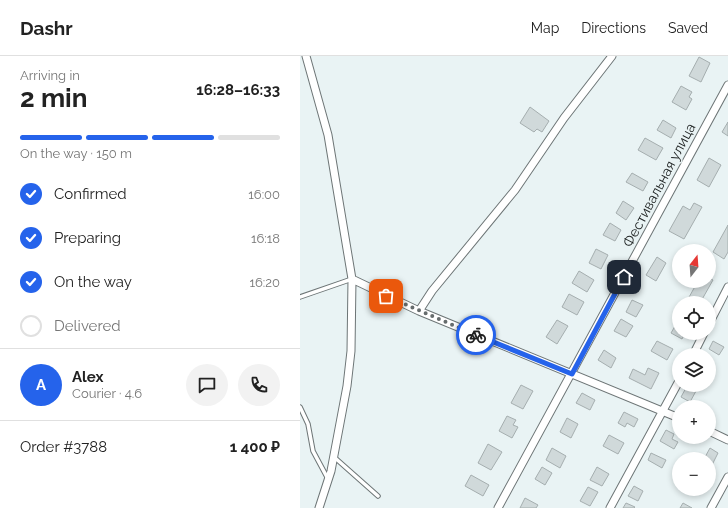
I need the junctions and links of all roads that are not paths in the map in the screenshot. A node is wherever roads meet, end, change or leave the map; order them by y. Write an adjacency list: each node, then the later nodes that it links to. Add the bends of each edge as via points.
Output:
1 (306, 56): 4 (street, via 328,135)
2 (612, 56): 8 (street, via 564,118 515,190 432,291)
3 (728, 85): 9 (street, Фестивальная улица)
4 (352, 279): 6 (lane); 8 (street); 16 (street, via 351,351 344,408)
5 (728, 287): 7 (street)
6 (300, 297)
7 (716, 310)
8 (419, 311): 9 (street)
9 (572, 374): 12 (street); 21 (street, Фестивальная улица)
10 (673, 392): 12 (street)
11 (300, 406): 18 (lane, via 308,424 313,451)
12 (663, 411): 13 (street); 22 (street)
13 (672, 415)
14 (716, 434): 15 (street)
15 (728, 440)
16 (334, 457): 18 (street); 19 (lane)
17 (728, 477): 23 (street)
18 (329, 479): 20 (street)
19 (378, 496)
20 (319, 508)
21 (498, 508)
22 (610, 508)
23 (711, 508)

